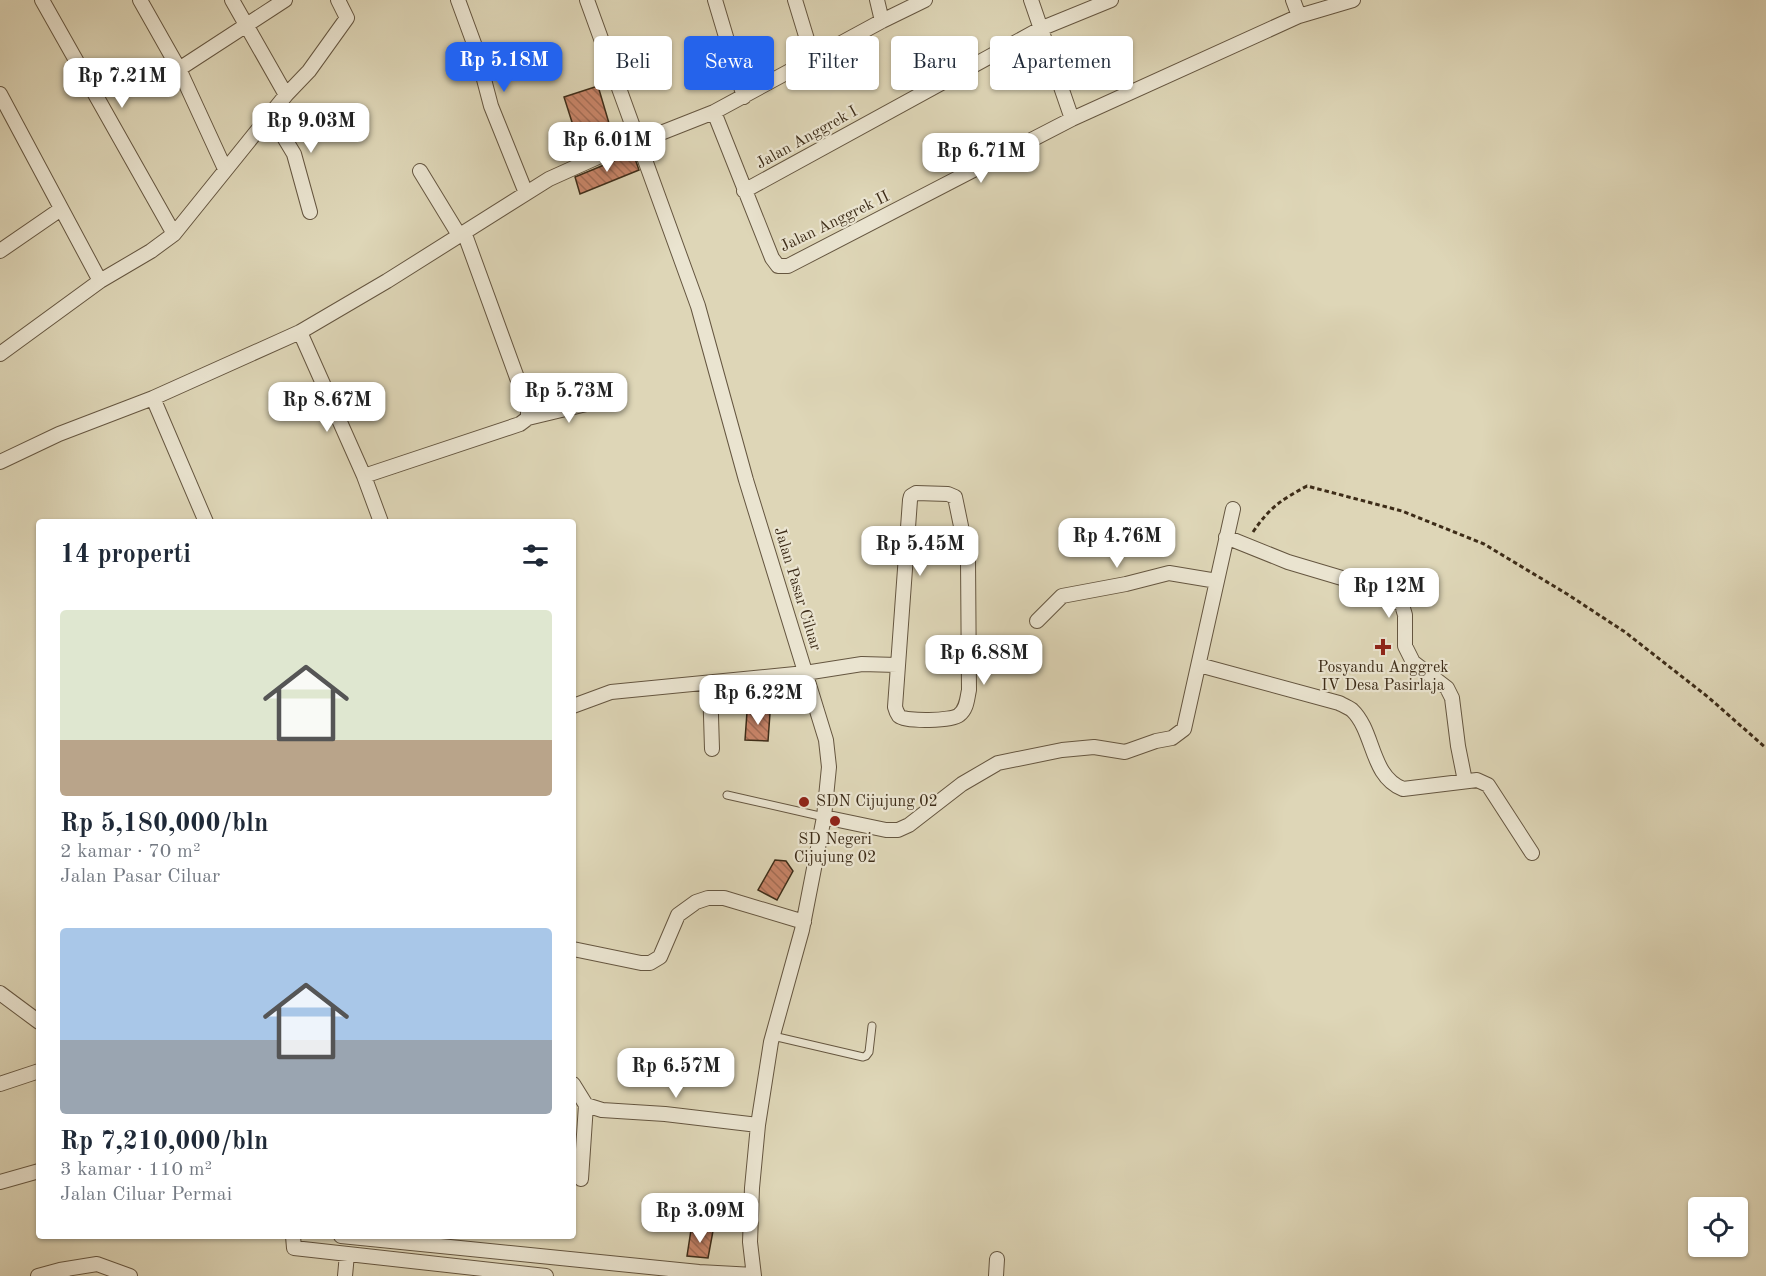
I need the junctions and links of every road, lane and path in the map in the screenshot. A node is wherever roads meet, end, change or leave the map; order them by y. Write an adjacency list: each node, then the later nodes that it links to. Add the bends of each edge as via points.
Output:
1 (42, 0): 37 (street)
2 (140, 0): 22 (street)
3 (232, 0): 18 (street)
4 (285, 0): 18 (street)
5 (338, 0): 25 (street, via 347,18 309,71)
6 (458, 0): 34 (street, via 491,106)
7 (587, 0): 30 (street, Jalan Pasar Ciluar)
8 (715, 0): 26 (street)
9 (795, 0): 20 (street)
10 (877, 0): 17 (street)
11 (925, 0): 17 (street)
12 (1030, 0): 19 (street)
13 (1111, 0): 19 (street, Jalan Anggrek I)
14 (1293, 0): 16 (street)
15 (1353, 0): 16 (street, Jalan Anggrek II)
16 (1299, 16): 29 (street, Jalan Anggrek II)
17 (882, 21): 21 (street)
18 (247, 25): 22 (street); 25 (street)
19 (1040, 29): 29 (street); 33 (street, Jalan Anggrek I)
20 (806, 36)
21 (855, 36)
22 (179, 69): 31 (street)
23 (786, 74): 26 (street)
24 (0, 94): 35 (street)
25 (285, 95): 28 (street)
26 (744, 97): 27 (street)
27 (714, 112): 30 (street); 33 (street, Jalan Anggrek II)
28 (270, 114): 31 (street); 36 (street, via 294,154)
29 (1072, 119): 33 (street, Jalan Anggrek II, via 788,266 778,266 772,258)
30 (638, 142): 34 (street); 57 (street, Jalan Pasar Ciluar, via 698,306)
31 (225, 169): 37 (street)
32 (420, 171): 38 (street)
33 (744, 191)
34 (525, 193): 38 (street)
35 (61, 209): 39 (street); 40 (street)
36 (310, 212)
37 (174, 234): 40 (street)
38 (461, 234): 41 (street); 45 (street, via 528,408)
39 (0, 251)
40 (100, 281): 42 (street)
41 (300, 332): 43 (street); 47 (street)
42 (0, 354)
43 (153, 398): 46 (street, via 58,434); 49 (street)
44 (603, 400): 45 (street)
45 (528, 418): 47 (street)
46 (0, 462)
47 (364, 476): 50 (street)
48 (1233, 509): 51 (street)
49 (205, 519)
50 (380, 519)
51 (1226, 537): 52 (street); 53 (street)
52 (1244, 544): 60 (path, via 1281,500 1307,486 1401,511 1484,544 1567,594 1625,632); 62 (street, via 1362,584 1402,605 1405,646 1413,662 1447,688 1452,698)
53 (1216, 580): 54 (street, via 1169,573 1062,596); 56 (street)
54 (1037, 621)
55 (897, 665): 55 (street, via 895,707 902,718 954,718 965,708 969,690 968,560 953,495 911,496); 57 (street, via 862,664)
56 (1199, 665): 62 (street, via 1339,703 1353,711 1385,777 1393,785 1403,789); 64 (street, via 1184,729 1172,738 1125,752 1094,747 998,763 898,830)
57 (805, 674): 58 (street); 64 (street, Jalan Pasar Ciluar, via 826,740 829,767)
58 (710, 683): 59 (street, via 611,692); 61 (street)
59 (576, 705)
60 (1766, 748)
61 (712, 749)
62 (1465, 781): 65 (street, via 1477,780 1488,785)
63 (727, 795): 64 (lane)
64 (824, 817): 66 (street, Jalan Pasar Ciluar)
65 (1532, 853)
66 (804, 922): 67 (street, via 724,898 708,898 678,915 660,957 650,963); 71 (street, Jalan Pasar Ciluar)
67 (576, 950)
68 (2, 995): 69 (street)
69 (36, 1020)
70 (872, 1026): 71 (lane, via 869,1052 862,1057)
71 (773, 1036): 76 (street, Jalan Pasar Ciluar)
72 (36, 1072): 73 (street)
73 (0, 1084)
74 (576, 1089): 75 (street)
75 (586, 1105): 76 (street, via 602,1110); 78 (street)
76 (758, 1125): 89 (street, Jalan Pasar Ciluar, via 750,1242)
77 (36, 1172): 79 (street)
78 (580, 1179)
79 (0, 1182)
80 (292, 1239): 82 (street, via 294,1248)
81 (368, 1239): 86 (street)
82 (347, 1254): 84 (street); 92 (street)
83 (997, 1259): 94 (street)
84 (424, 1269): 88 (street)
85 (95, 1270): 87 (street); 91 (street)
86 (662, 1272): 89 (street)
87 (61, 1273): 90 (street)
88 (502, 1274): 93 (street)
89 (754, 1275)
90 (38, 1276)
91 (130, 1276)
92 (345, 1276)
93 (546, 1276)
94 (996, 1276)

